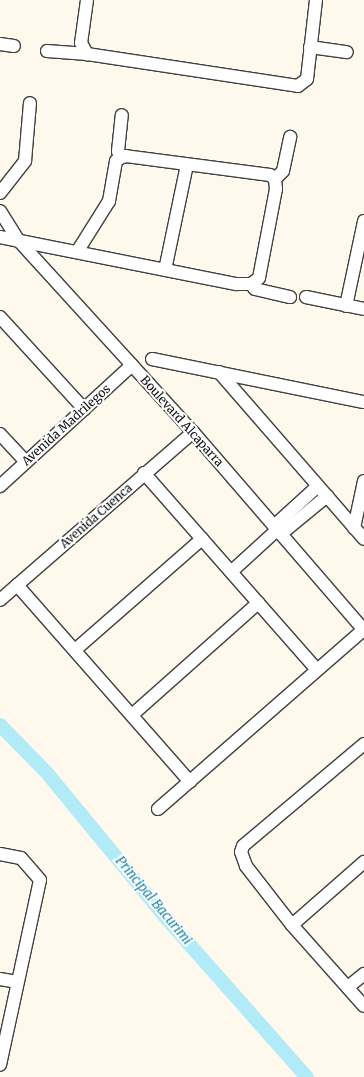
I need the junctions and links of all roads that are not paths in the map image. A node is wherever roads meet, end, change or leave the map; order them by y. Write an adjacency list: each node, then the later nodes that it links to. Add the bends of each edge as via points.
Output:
1 (87, 0): 8 (street, via 81,43)
2 (316, 0): 5 (street)
3 (0, 44): 4 (street)
4 (14, 46)
5 (310, 47): 7 (street); 8 (street, via 307,79 298,86)
6 (47, 51): 8 (street)
7 (347, 52)
8 (87, 54)
9 (30, 104): 15 (street, via 25,161)
10 (122, 115): 12 (street, via 118,151)
11 (290, 137): 14 (street, via 283,171)
12 (120, 158): 13 (street); 20 (street, via 116,161 109,201)
13 (187, 165): 14 (street, via 270,175); 21 (street)
14 (275, 179): 22 (street, via 276,189 259,278)
15 (0, 193)
16 (0, 211): 19 (street, Boulevard Alcaparra)
17 (364, 221): 25 (street)
18 (0, 237): 19 (street)
19 (19, 241): 20 (street); 29 (street, Boulevard Alcaparra)
20 (77, 252): 21 (street)
21 (165, 270): 22 (street, via 236,284)
22 (250, 284): 23 (street, via 255,289)
23 (290, 297)
24 (306, 297): 25 (street)
25 (346, 306): 26 (street)
26 (364, 310)
27 (0, 317): 32 (street)
28 (152, 359): 30 (street)
29 (132, 365): 32 (street, Avenida Madrilegos); 33 (street, Boulevard Alcaparra)
30 (218, 372): 31 (street); 39 (street)
31 (364, 402)
32 (84, 409): 35 (street, Avenida Madrilegos)
33 (193, 432): 36 (street, Avenida Cuenca); 42 (street, Boulevard Alcaparra)
34 (0, 434): 35 (street)
35 (26, 462): 38 (street, Avenida Madrilegos)
36 (144, 473): 43 (street); 46 (street, Avenida Cuenca)
37 (364, 481): 41 (street)
38 (0, 486)
39 (318, 486): 40 (street); 42 (street)
40 (327, 496): 41 (street); 42 (street)
41 (354, 528): 44 (street)
42 (277, 530): 45 (street); 49 (street, Boulevard Alcaparra)
43 (202, 539): 45 (street); 50 (street)
44 (364, 539)
45 (231, 572): 48 (street)
46 (17, 585): 47 (street, Avenida Cuenca); 50 (street)
47 (0, 600)
48 (258, 603): 51 (street); 52 (street)
49 (364, 630): 51 (street)
50 (75, 650): 52 (street)
51 (317, 670): 54 (street)
52 (132, 715): 54 (street)
53 (364, 744): 58 (street, via 243,846 241,852 246,866)
54 (190, 782): 55 (street)
55 (158, 809)
56 (0, 854): 61 (street, via 21,858 40,880)
57 (364, 862): 58 (street)
58 (292, 925): 62 (street)
59 (364, 974): 62 (street)
60 (0, 979): 61 (street)
61 (17, 982): 64 (street)
62 (348, 987): 63 (street)
63 (364, 1006)
64 (0, 1066)

